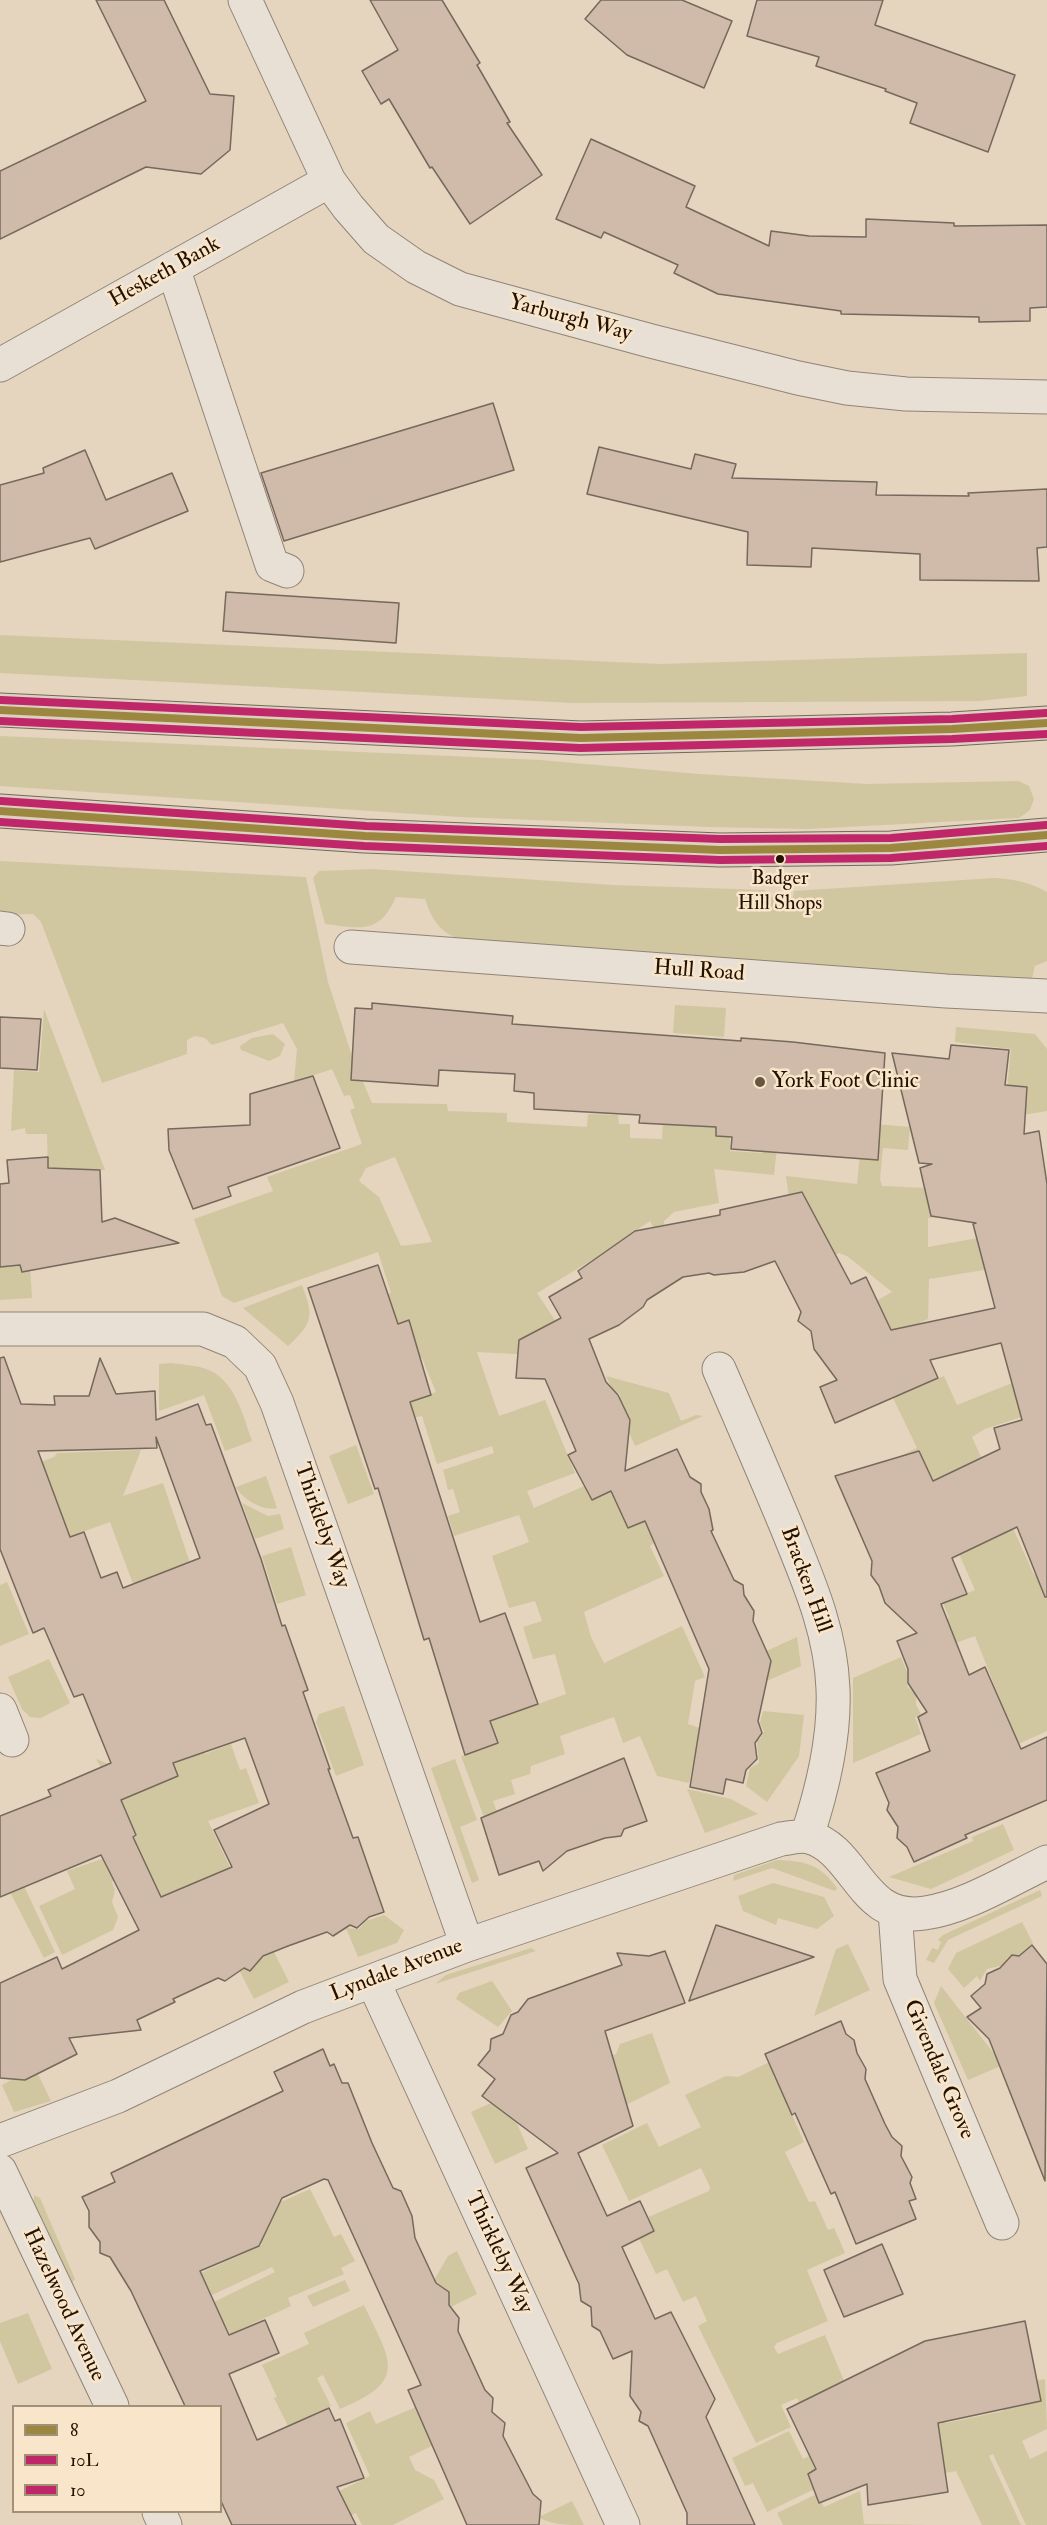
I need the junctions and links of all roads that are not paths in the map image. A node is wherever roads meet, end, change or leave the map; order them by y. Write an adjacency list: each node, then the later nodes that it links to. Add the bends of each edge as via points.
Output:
1 (245, 0): 2 (street, Yarburgh Way)
2 (329, 181): 3 (street, Hesketh Bank); 5 (street, Yarburgh Way, via 376,239 416,267 460,289 651,341 847,388 906,394)
3 (173, 268): 4 (street, Hesketh Bank); 6 (street, via 272,565)
4 (0, 365)
5 (1047, 397)
6 (287, 571)
7 (0, 710): 8 (main road, via 581,738)
8 (1047, 723)
9 (0, 811): 10 (main road, via 365,836 720,850 891,848)
10 (1047, 835)
11 (351, 948): 12 (street, Hull Road)
12 (1047, 996)
13 (0, 1329): 20 (street, Thirkleby Way, via 203,1329 235,1342 260,1366 281,1414)
14 (719, 1369): 17 (street, Bracken Hill, via 813,1592 827,1638 833,1690 828,1743 818,1803)
15 (0, 1710): 16 (street)
16 (12, 1740)
17 (807, 1836): 19 (street, via 830,1847 874,1899); 20 (street, Lyndale Avenue, via 782,1839)
18 (1047, 1862): 19 (street, via 954,1905 924,1914)
19 (895, 1911): 24 (street, Givendale Grove, via 900,1979)
20 (467, 1945): 21 (street, Lyndale Avenue)
21 (373, 1981): 22 (street, Lyndale Avenue, via 303,2007 118,2096); 26 (street, Thirkleby Way)
22 (0, 2141)
23 (0, 2171): 25 (street, Hazelwood Avenue)
24 (1002, 2223)
25 (112, 2405)
26 (623, 2525)

